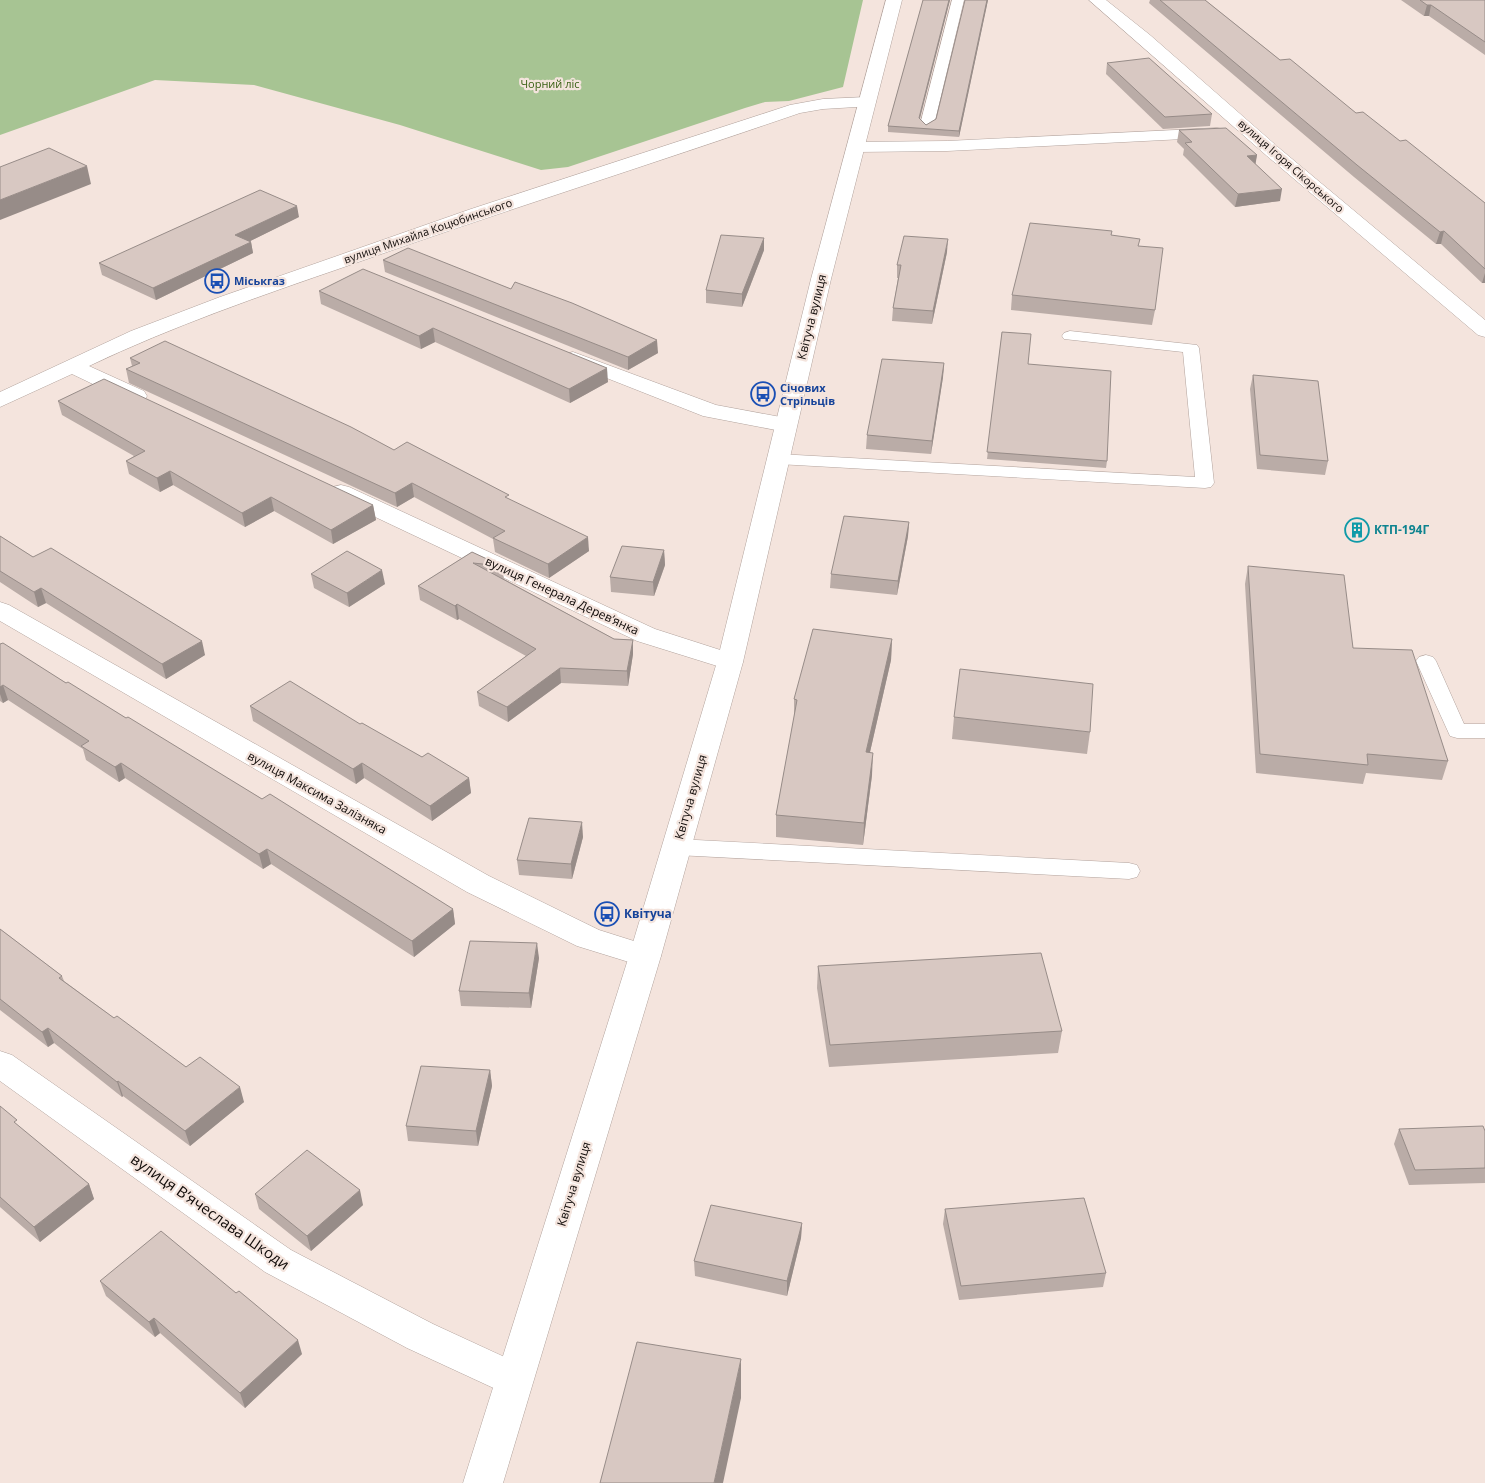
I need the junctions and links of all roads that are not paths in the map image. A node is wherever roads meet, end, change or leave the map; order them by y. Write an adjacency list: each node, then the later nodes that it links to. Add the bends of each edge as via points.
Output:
1 (894, 0): 4 (street, Квітуча вулиця)
2 (958, 0): 5 (lane)
3 (1097, 0): 6 (street, вулиця Ігоря Сікорського)
4 (867, 102): 7 (street, Квітуча вулиця); 8 (street, вулиця Михайла Коцюбинського, via 796,109)
5 (927, 125)
6 (1250, 132): 7 (street, via 947,146); 10 (street, вулиця Ігоря Сікорського)
7 (856, 146): 16 (street, Квітуча вулиця)
8 (337, 262): 9 (street); 13 (street, вулиця Михайла Коцюбинського, via 138,335)
9 (364, 273)
10 (1485, 331)
11 (1070, 336): 17 (lane, via 1191,348 1205,483)
12 (554, 350): 16 (street, via 711,410)
13 (72, 366): 14 (street, вулиця Михайла Коцюбинського); 15 (street)
14 (0, 400)
15 (153, 404)
16 (786, 425): 17 (street, Квітуча вулиця)
17 (778, 459): 20 (street, Квітуча вулиця)
18 (323, 484): 20 (street, вулиця Генерала Деревʼянка, via 646,636)
19 (0, 610): 25 (street, вулиця Максима Залізняка, via 478,884 588,938)
20 (730, 662): 23 (street, Квітуча вулиця)
21 (1426, 662): 22 (lane, via 1457,732)
22 (1485, 731)
23 (677, 847): 24 (lane); 25 (street, Квітуча вулиця)
24 (1129, 871)
25 (645, 956): 27 (street, Квітуча вулиця)
26 (0, 1064): 27 (street, вулиця Вʼячеслава Шкоди, via 278,1261 420,1336)
27 (513, 1379): 28 (street, Квітуча вулиця)
28 (483, 1483)

